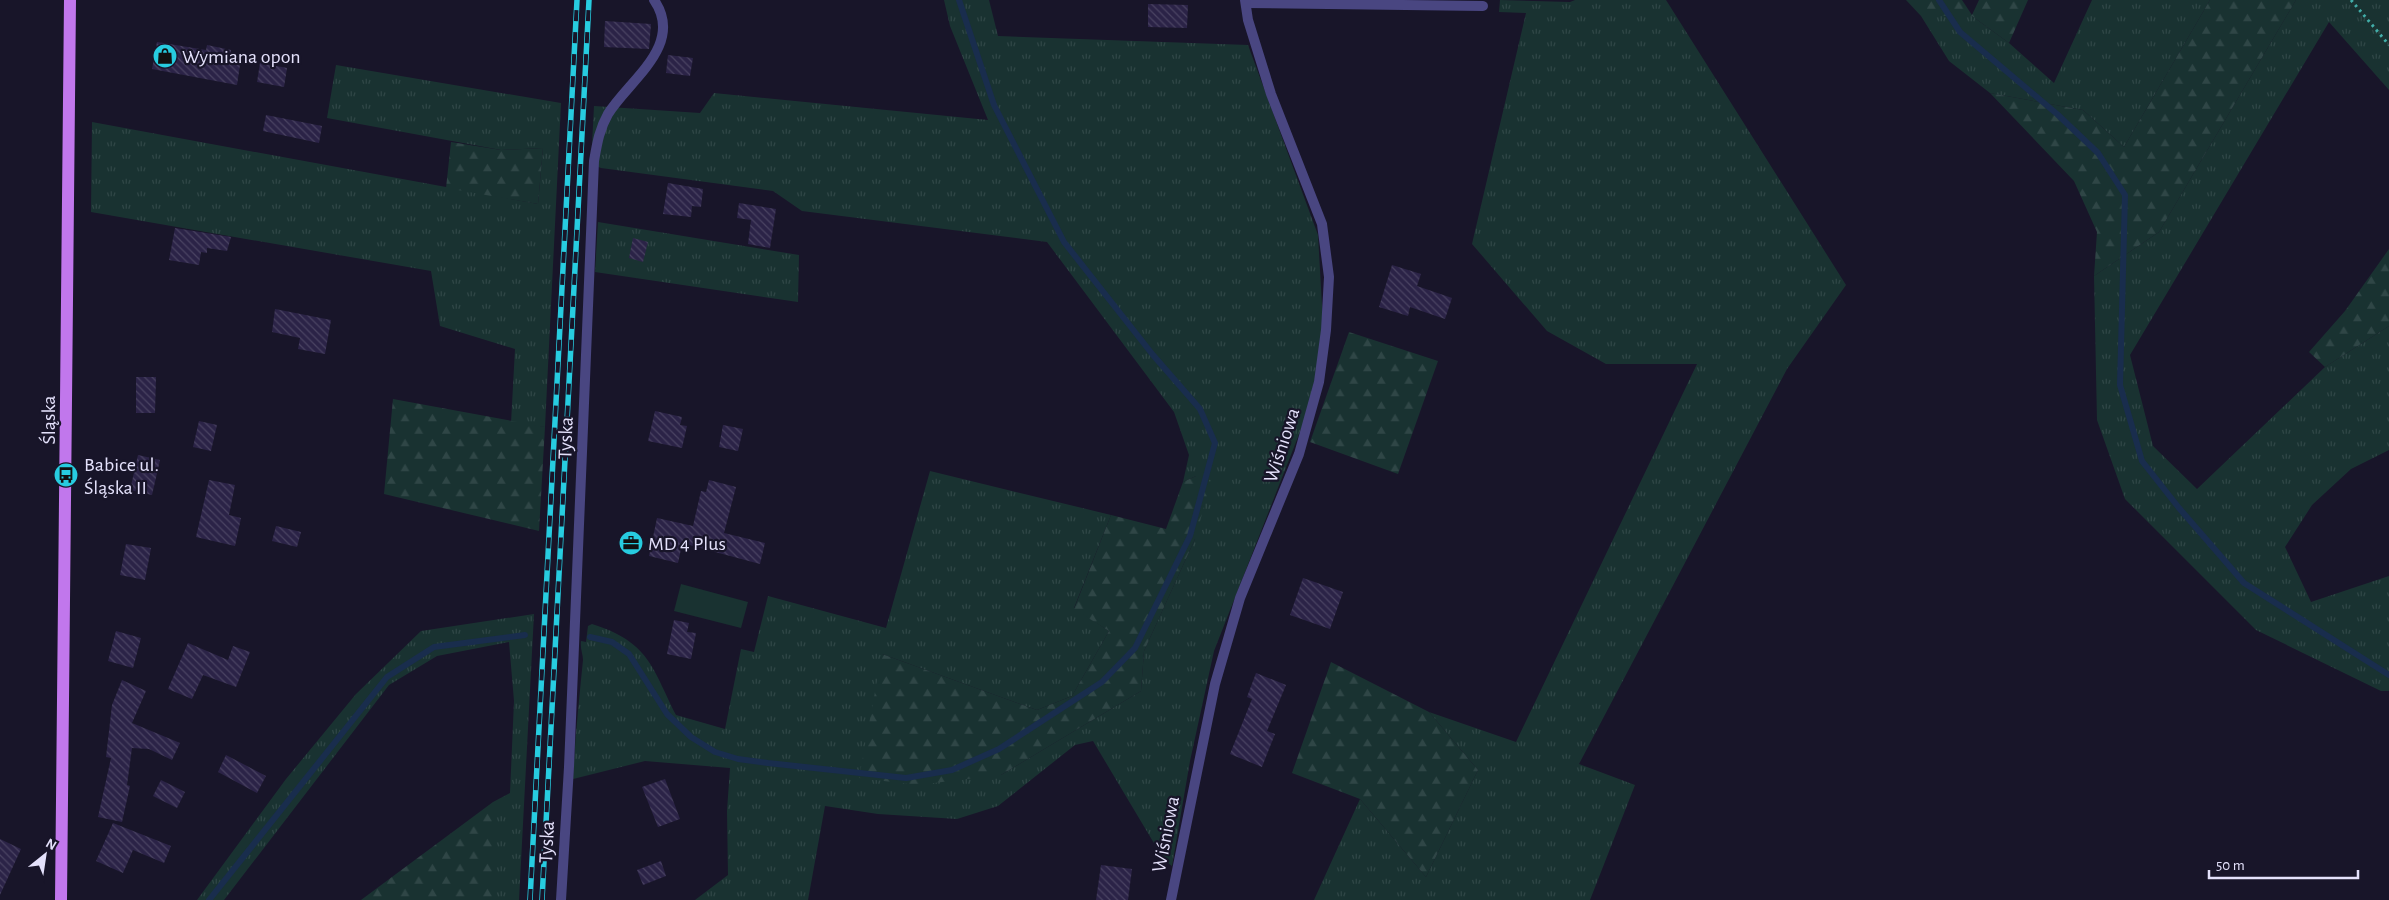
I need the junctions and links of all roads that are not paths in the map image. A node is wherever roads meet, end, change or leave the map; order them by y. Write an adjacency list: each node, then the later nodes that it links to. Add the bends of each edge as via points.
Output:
1 (70, 0): 5 (main road, Śląska)
2 (654, 0): 6 (street, Tyska, via 662,16 660,43 648,65 608,115 598,135 594,161)
3 (1246, 1): 4 (street); 7 (street, Wiśniowa, via 1248,20 1271,94 1322,224 1329,277 1326,330 1318,382 1299,454 1240,598 1215,684)
4 (1483, 6)
5 (61, 900)
6 (561, 900)
7 (1171, 900)

